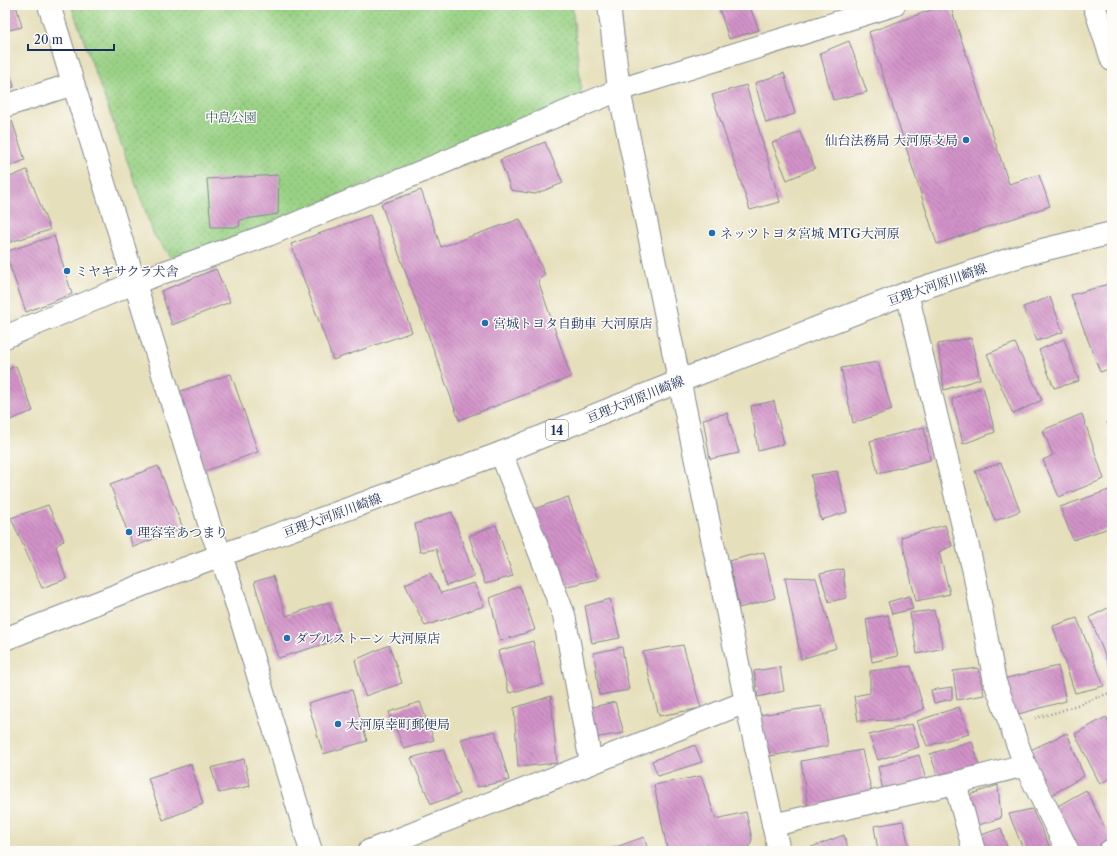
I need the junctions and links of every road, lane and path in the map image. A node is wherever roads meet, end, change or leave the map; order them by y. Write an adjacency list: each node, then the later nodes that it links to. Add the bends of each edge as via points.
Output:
1 (49, 5): 6 (street)
2 (609, 5): 7 (street)
3 (894, 5): 7 (street)
4 (1094, 5): 5 (street)
5 (1112, 60)
6 (73, 84): 8 (street); 10 (street)
7 (619, 90): 10 (street, via 268,235); 13 (street)
8 (5, 106)
9 (1112, 233): 11 (street, 亘理大河原川崎線 / 14, via 1026,254)
10 (134, 283): 12 (street); 15 (street)
11 (907, 293): 13 (street, 亘理大河原川崎線 / 14); 19 (street, via 974,572 995,682)
12 (5, 337)
13 (680, 381): 14 (street, 亘理大河原川崎線 / 14); 18 (street)
14 (501, 453): 15 (street, 亘理大河原川崎線 / 14); 20 (street, via 564,615)
15 (221, 556): 16 (street, 亘理大河原川崎線 / 14); 24 (street)
16 (5, 639)
17 (1112, 692): 19 (path, via 1058,712)
18 (746, 702): 20 (street); 23 (street)
19 (1010, 724): 21 (street)
20 (591, 763): 25 (street)
21 (1025, 765): 22 (street); 28 (street)
22 (955, 783): 23 (street); 27 (street)
23 (773, 825): 26 (street)
24 (310, 851)
25 (369, 851)
26 (779, 851)
27 (974, 851)
28 (1068, 851)

